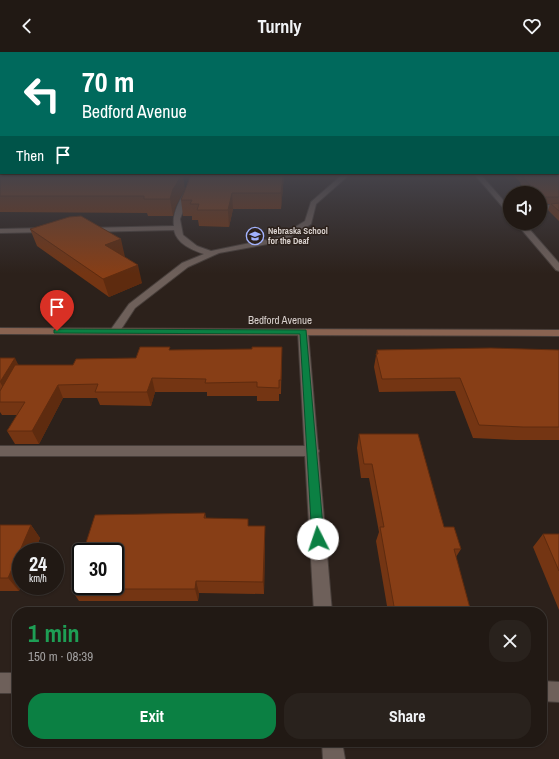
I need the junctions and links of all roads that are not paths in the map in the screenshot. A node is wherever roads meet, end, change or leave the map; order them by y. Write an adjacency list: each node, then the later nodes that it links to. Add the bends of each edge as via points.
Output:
1 (180, 208): 3 (street, via 176,219)
2 (312, 208): 8 (street, via 308,222 280,239)
3 (178, 228): 5 (street); 8 (street, via 179,236 194,248)
4 (54, 230): 7 (street)
5 (77, 230)
6 (526, 230): 9 (street)
7 (0, 231)
8 (211, 253): 11 (street, via 185,265 132,306)
9 (559, 268)
10 (0, 331): 11 (street, Bedford Avenue)
11 (114, 332): 12 (street, Bedford Avenue)
12 (303, 332): 13 (street, Bedford Avenue); 15 (street)
13 (559, 332)
14 (0, 451): 15 (street)
15 (312, 451): 16 (street)
16 (323, 607)
17 (0, 683): 18 (street)
18 (12, 683)
19 (547, 691): 20 (street)
20 (559, 692)
21 (333, 747): 22 (street)
22 (334, 759)

